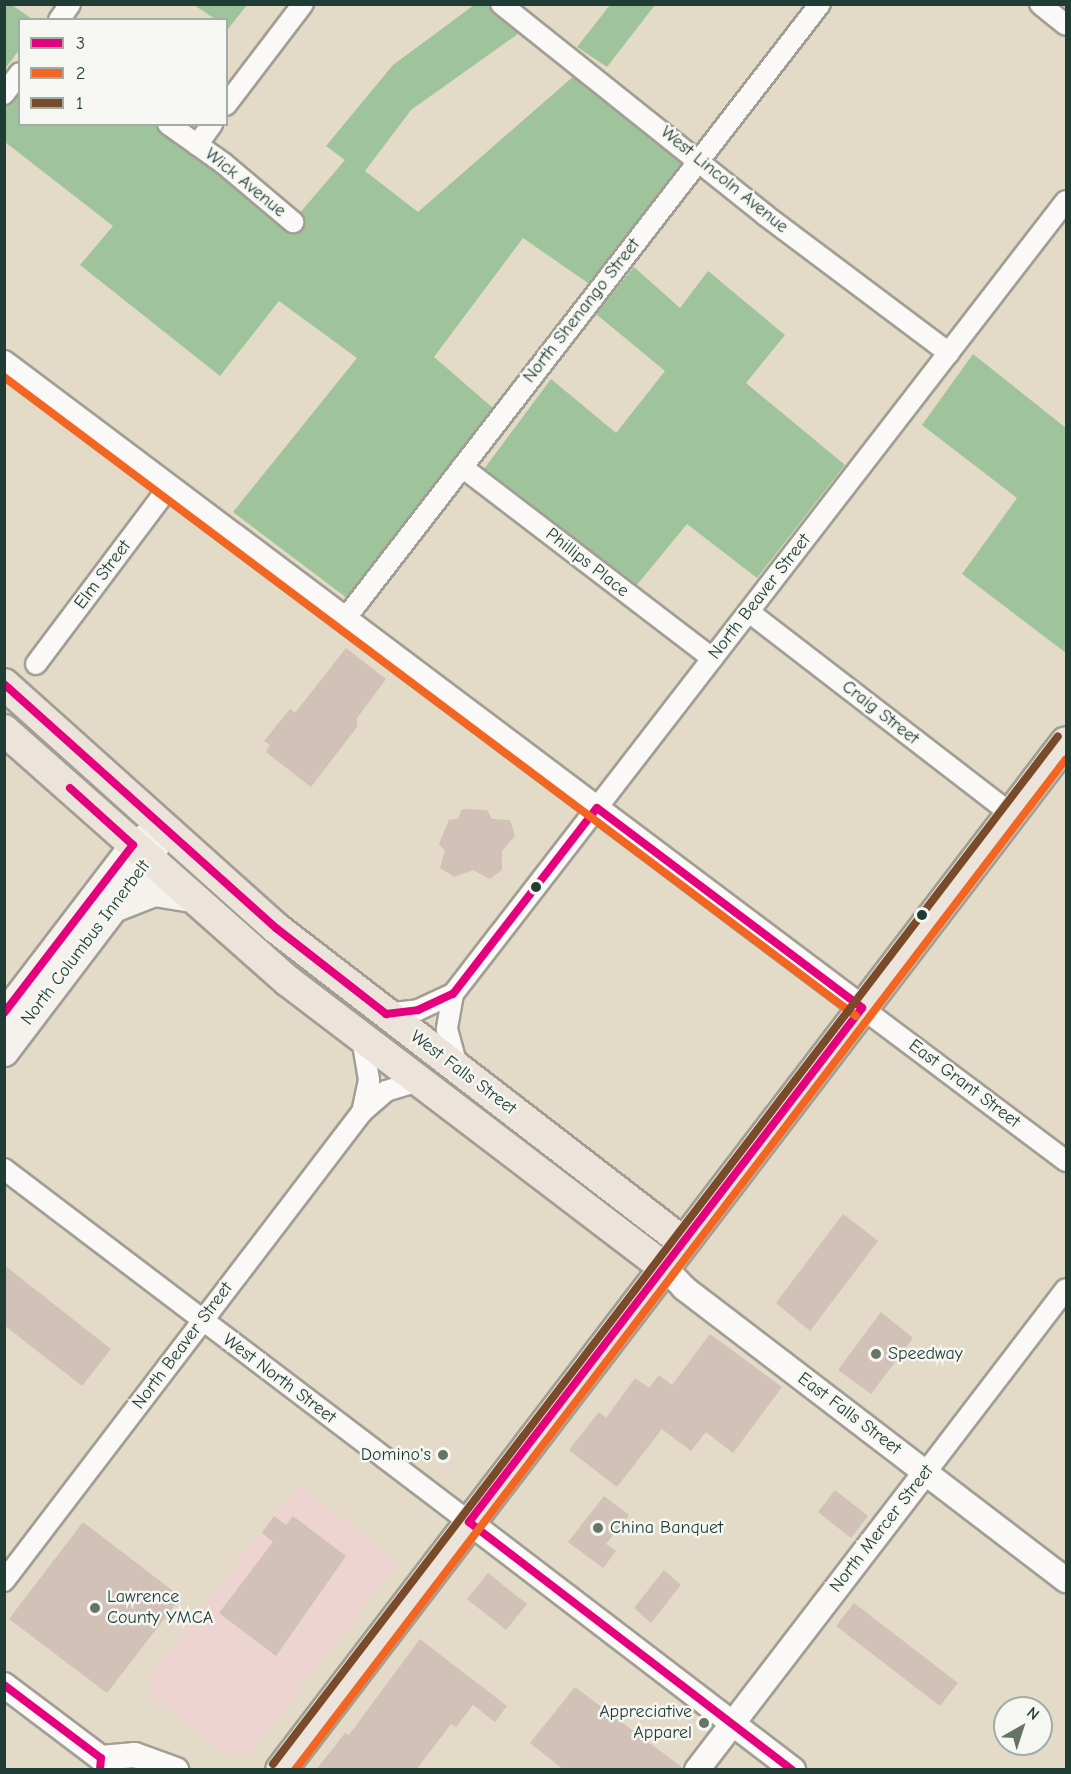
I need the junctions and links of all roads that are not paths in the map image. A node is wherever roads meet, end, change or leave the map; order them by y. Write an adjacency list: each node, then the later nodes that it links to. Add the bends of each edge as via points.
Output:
1 (70, 4): 6 (street)
2 (303, 4): 10 (street)
3 (501, 4): 14 (street, West Lincoln Avenue)
4 (820, 4): 14 (street, North Shenango Street)
5 (1040, 4): 7 (street)
6 (60, 18)
7 (1066, 25)
8 (18, 76): 9 (street)
9 (4, 94)
10 (228, 102)
11 (171, 126): 13 (street, Wick Avenue)
12 (211, 126): 13 (street)
13 (197, 145): 16 (street, Wick Avenue)
14 (699, 162): 17 (street, West Lincoln Avenue); 19 (street, North Shenango Street)
15 (1066, 201): 17 (street, North Beaver Street)
16 (293, 222)
17 (949, 352): 21 (street, North Beaver Street)
18 (4, 363): 20 (street)
19 (462, 467): 22 (street, North Shenango Street); 23 (street, Phillips Place)
20 (169, 487): 22 (street); 24 (street, Elm Street)
21 (749, 612): 23 (street, North Beaver Street); 29 (street, Craig Street)
22 (345, 619): 28 (street)
23 (712, 658): 28 (street, North Beaver Street)
24 (36, 664)
25 (4, 684): 30 (main road, West Falls Street)
26 (4, 730): 31 (main road, West Falls Street)
27 (1066, 742): 29 (main road)
28 (597, 808): 34 (street, North Beaver Street); 35 (street)
29 (1011, 814): 35 (main road)
30 (162, 826): 31 (main road, North Columbus Innerbelt); 37 (main road, West Falls Street, via 276,928)
31 (142, 853): 32 (main road, West Falls Street); 33 (main road, North Columbus Innerbelt); 36 (main road, North Columbus Innerbelt)
32 (193, 898): 33 (main road, via 154,892); 38 (main road, West Falls Street)
33 (115, 907): 39 (main road, North Columbus Innerbelt)
34 (453, 994): 37 (street, North Beaver Street, via 431,1007); 40 (street, North Beaver Street, via 446,1024)
35 (862, 1008): 43 (street, East Grant Street); 45 (main road)
36 (4, 1014)
37 (386, 1014): 40 (main road, West Falls Street)
38 (362, 1038): 41 (main road, West Falls Street); 42 (street, North Beaver Street, via 369,1073)
39 (4, 1052)
40 (458, 1069): 45 (main road, West Falls Street)
41 (419, 1081): 42 (street, North Beaver Street, via 386,1090); 46 (main road, West Falls Street)
42 (362, 1112): 48 (street, North Beaver Street)
43 (1066, 1161)
44 (4, 1169): 48 (street, West North Street)
45 (683, 1242): 46 (main road)
46 (664, 1267): 49 (street, East Falls Street, via 684,1288); 50 (main road)
47 (1066, 1289): 49 (street, North Mercer Street)
48 (203, 1321): 50 (street, West North Street); 52 (street, North Beaver Street)
49 (926, 1472): 51 (street, East Falls Street); 54 (street, North Mercer Street)
50 (469, 1522): 54 (street); 57 (main road)
51 (1066, 1580)
52 (4, 1581)
53 (4, 1685): 55 (street)
54 (733, 1723): 58 (street, North Mercer Street); 59 (street)
55 (101, 1764): 56 (street, via 135,1755)
56 (176, 1770)
57 (281, 1770)
58 (697, 1770)
59 (793, 1770)

